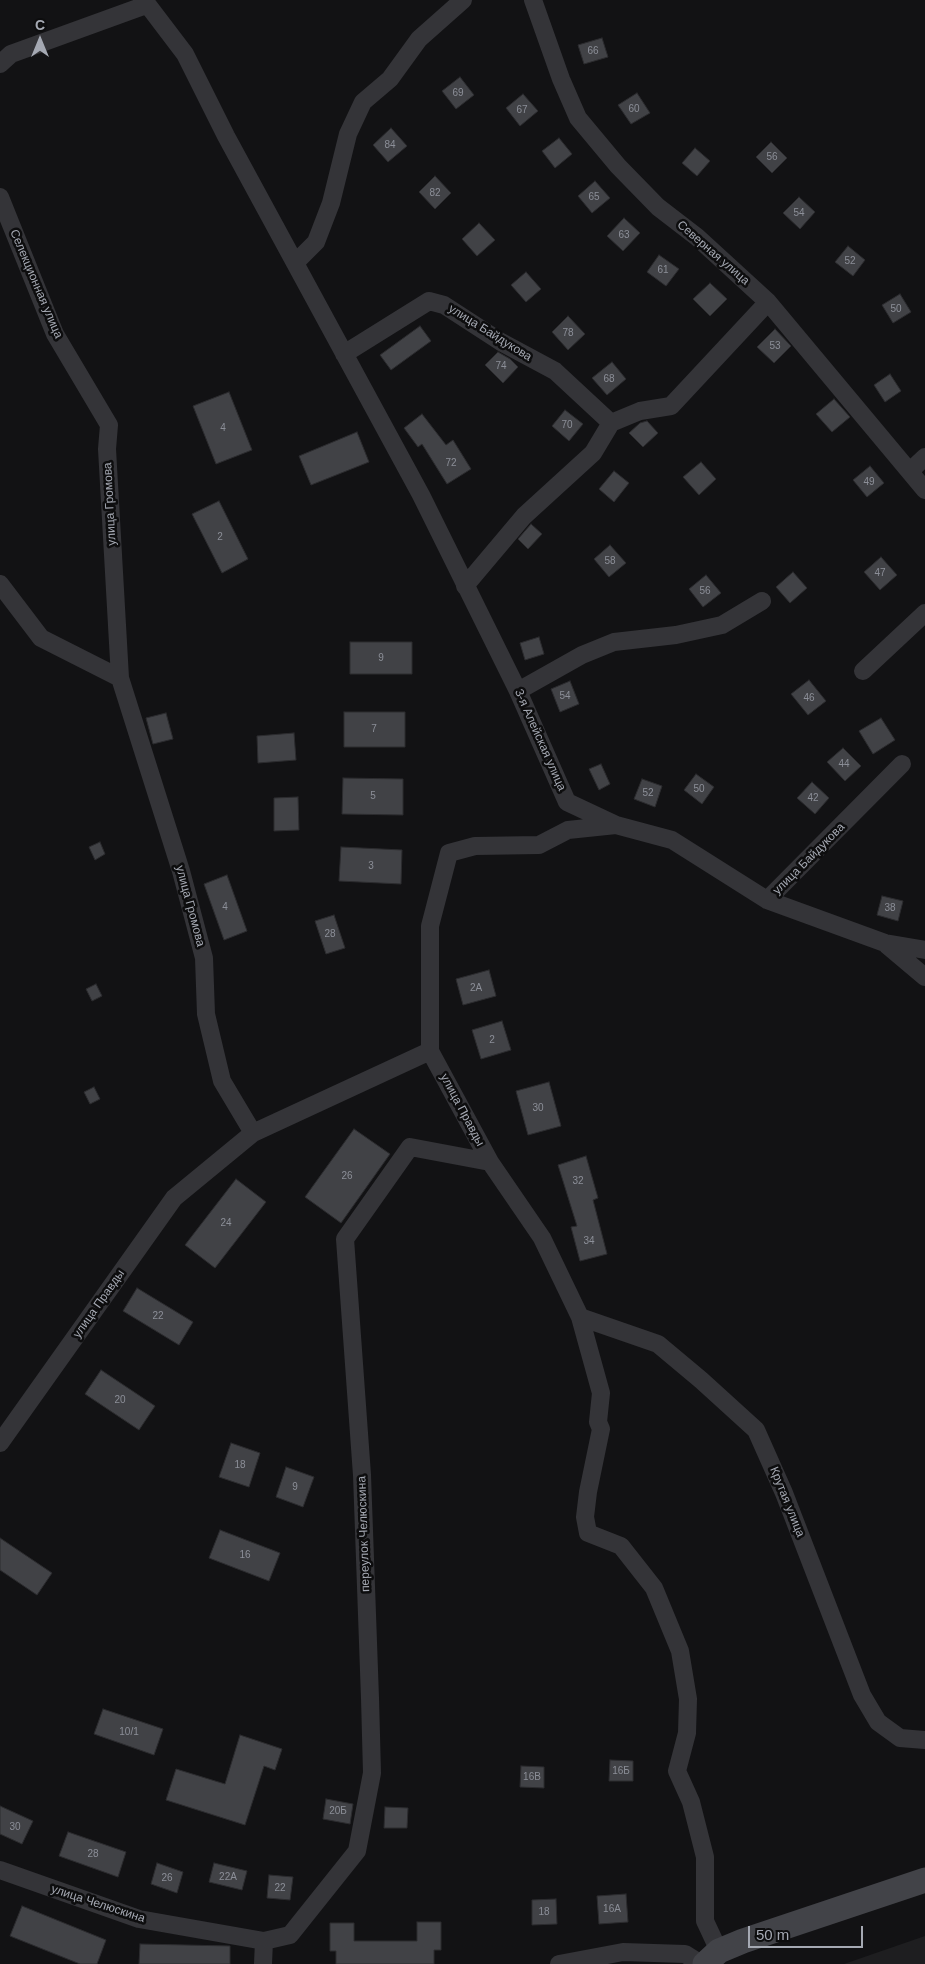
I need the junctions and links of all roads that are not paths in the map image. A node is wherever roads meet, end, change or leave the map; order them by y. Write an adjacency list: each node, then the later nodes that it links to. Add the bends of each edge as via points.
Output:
1 (463, 0): 6 (street, via 419,39 390,79 363,102 348,134 331,204 316,242)
2 (533, 0): 7 (street, Северная улица, via 578,118 658,207)
3 (145, 3): 4 (street, via 10,54); 6 (street, via 185,54)
4 (0, 64)
5 (0, 197): 10 (street, Селекционная улица, via 54,334 109,425)
6 (296, 263): 8 (street)
7 (768, 302): 9 (street, via 671,406 640,411); 12 (street, Северная улица)
8 (344, 354): 9 (street, улица Байдукова, via 429,301 444,304 501,342 555,371); 15 (street, 3-я Алейская улица, via 421,495)
9 (612, 423): 15 (street, via 593,454 524,516)
10 (107, 449): 19 (street, улица Громова)
11 (925, 457): 12 (street)
12 (910, 472): 13 (street, Северная улица)
13 (925, 490)
14 (0, 584): 19 (street, via 41,638)
15 (466, 586): 20 (street, 3-я Алейская улица)
16 (762, 601): 20 (street, via 722,625 676,635 614,642 582,655)
17 (925, 613): 18 (street)
18 (863, 671)
19 (120, 678): 28 (street, улица Громова, via 181,871 204,958 206,1014 222,1081)
20 (518, 691): 22 (street, 3-я Алейская улица, via 567,802)
21 (902, 764): 23 (street, улица Байдукова)
22 (616, 825): 23 (street, via 672,840); 27 (street, via 568,830 538,845 475,846 450,853 430,926)
23 (767, 900): 24 (street, улица Байдукова)
24 (885, 943): 25 (street, улица Байдукова); 26 (street)
25 (925, 950): 26 (street, улица Байдукова)
26 (922, 974)
27 (430, 1051): 28 (street, улица Правды); 29 (street, улица Правды)
28 (253, 1133): 31 (street, улица Правды, via 174,1198)
29 (490, 1162): 30 (street, улица Правды, via 542,1238); 36 (street, переулок Челюскина, via 410,1147 345,1240 362,1475 372,1773 357,1851 290,1935)
30 (580, 1317): 32 (street, Крутая улица, via 658,1344 756,1430 784,1492 862,1695 878,1722 900,1738); 37 (street, улица Правды, via 601,1392 598,1422 601,1429 585,1517 588,1533 621,1546 654,1588 680,1651 688,1699 687,1732 677,1771 691,1802 705,1857)
31 (0, 1443)
32 (925, 1740)
33 (0, 1870): 35 (street, улица Челюскина, via 139,1919)
34 (925, 1880): 37 (main road, via 743,1941)
35 (228, 1934): 36 (street, переулок Челюскина)
36 (264, 1941): 38 (street)
37 (708, 1960): 39 (street, via 685,1954 623,1952)
38 (263, 1964)
39 (559, 1964)

